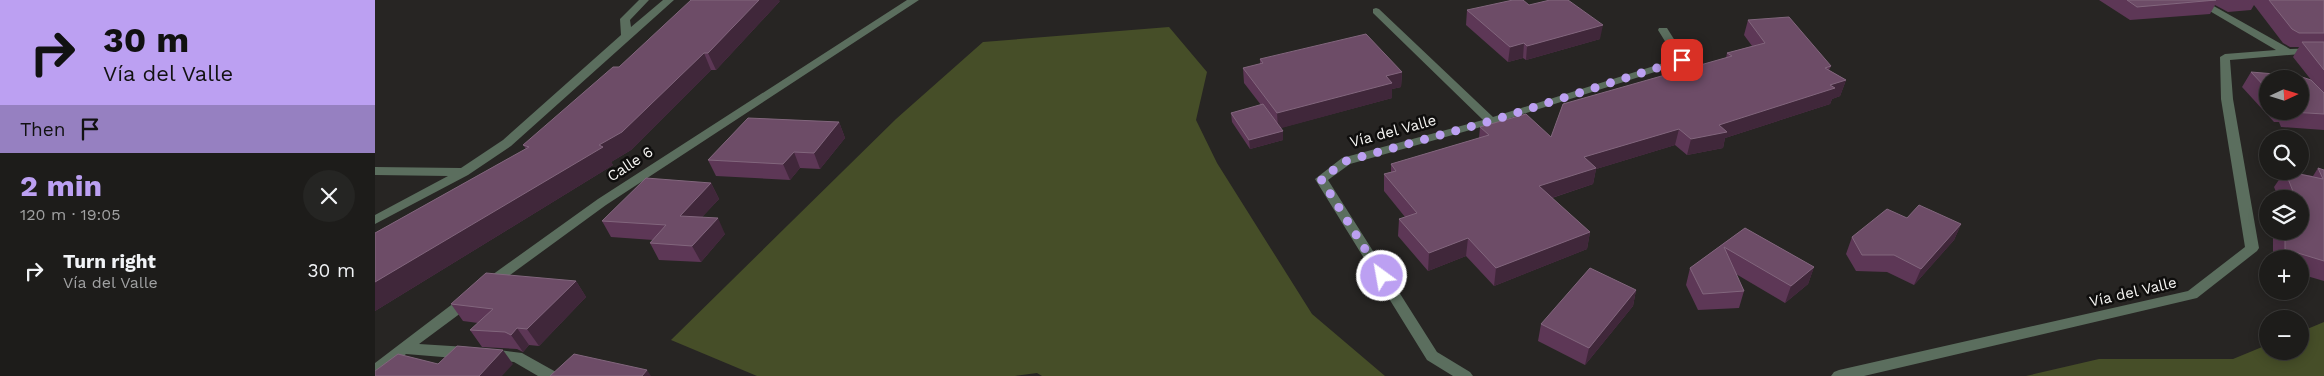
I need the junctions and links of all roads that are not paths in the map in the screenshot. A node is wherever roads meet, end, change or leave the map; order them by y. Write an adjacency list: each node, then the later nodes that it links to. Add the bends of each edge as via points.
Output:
1 (643, 0): 7 (street, via 625,19)
2 (669, 0): 7 (street)
3 (914, 0): 14 (street, Calle 6, via 602,202)
4 (2196, 0): 9 (street)
5 (1376, 11): 10 (street)
6 (1663, 30): 10 (street, Vía del Valle, via 1682,60)
7 (626, 36): 12 (street, via 507,143)
8 (2324, 51): 9 (street, Vía del Valle)
9 (2288, 52): 18 (street, Vía del Valle, via 2225,57 2227,99 2252,248 2192,295)
10 (1491, 121): 17 (street, Vía del Valle, via 1346,161 1321,179 1432,356)
11 (375, 171): 12 (street)
12 (464, 172): 13 (street)
13 (375, 220)
14 (403, 348): 15 (street, Calle 6); 16 (street, via 517,357)
15 (375, 371)
16 (551, 376)
17 (1465, 376)
18 (1839, 376)

